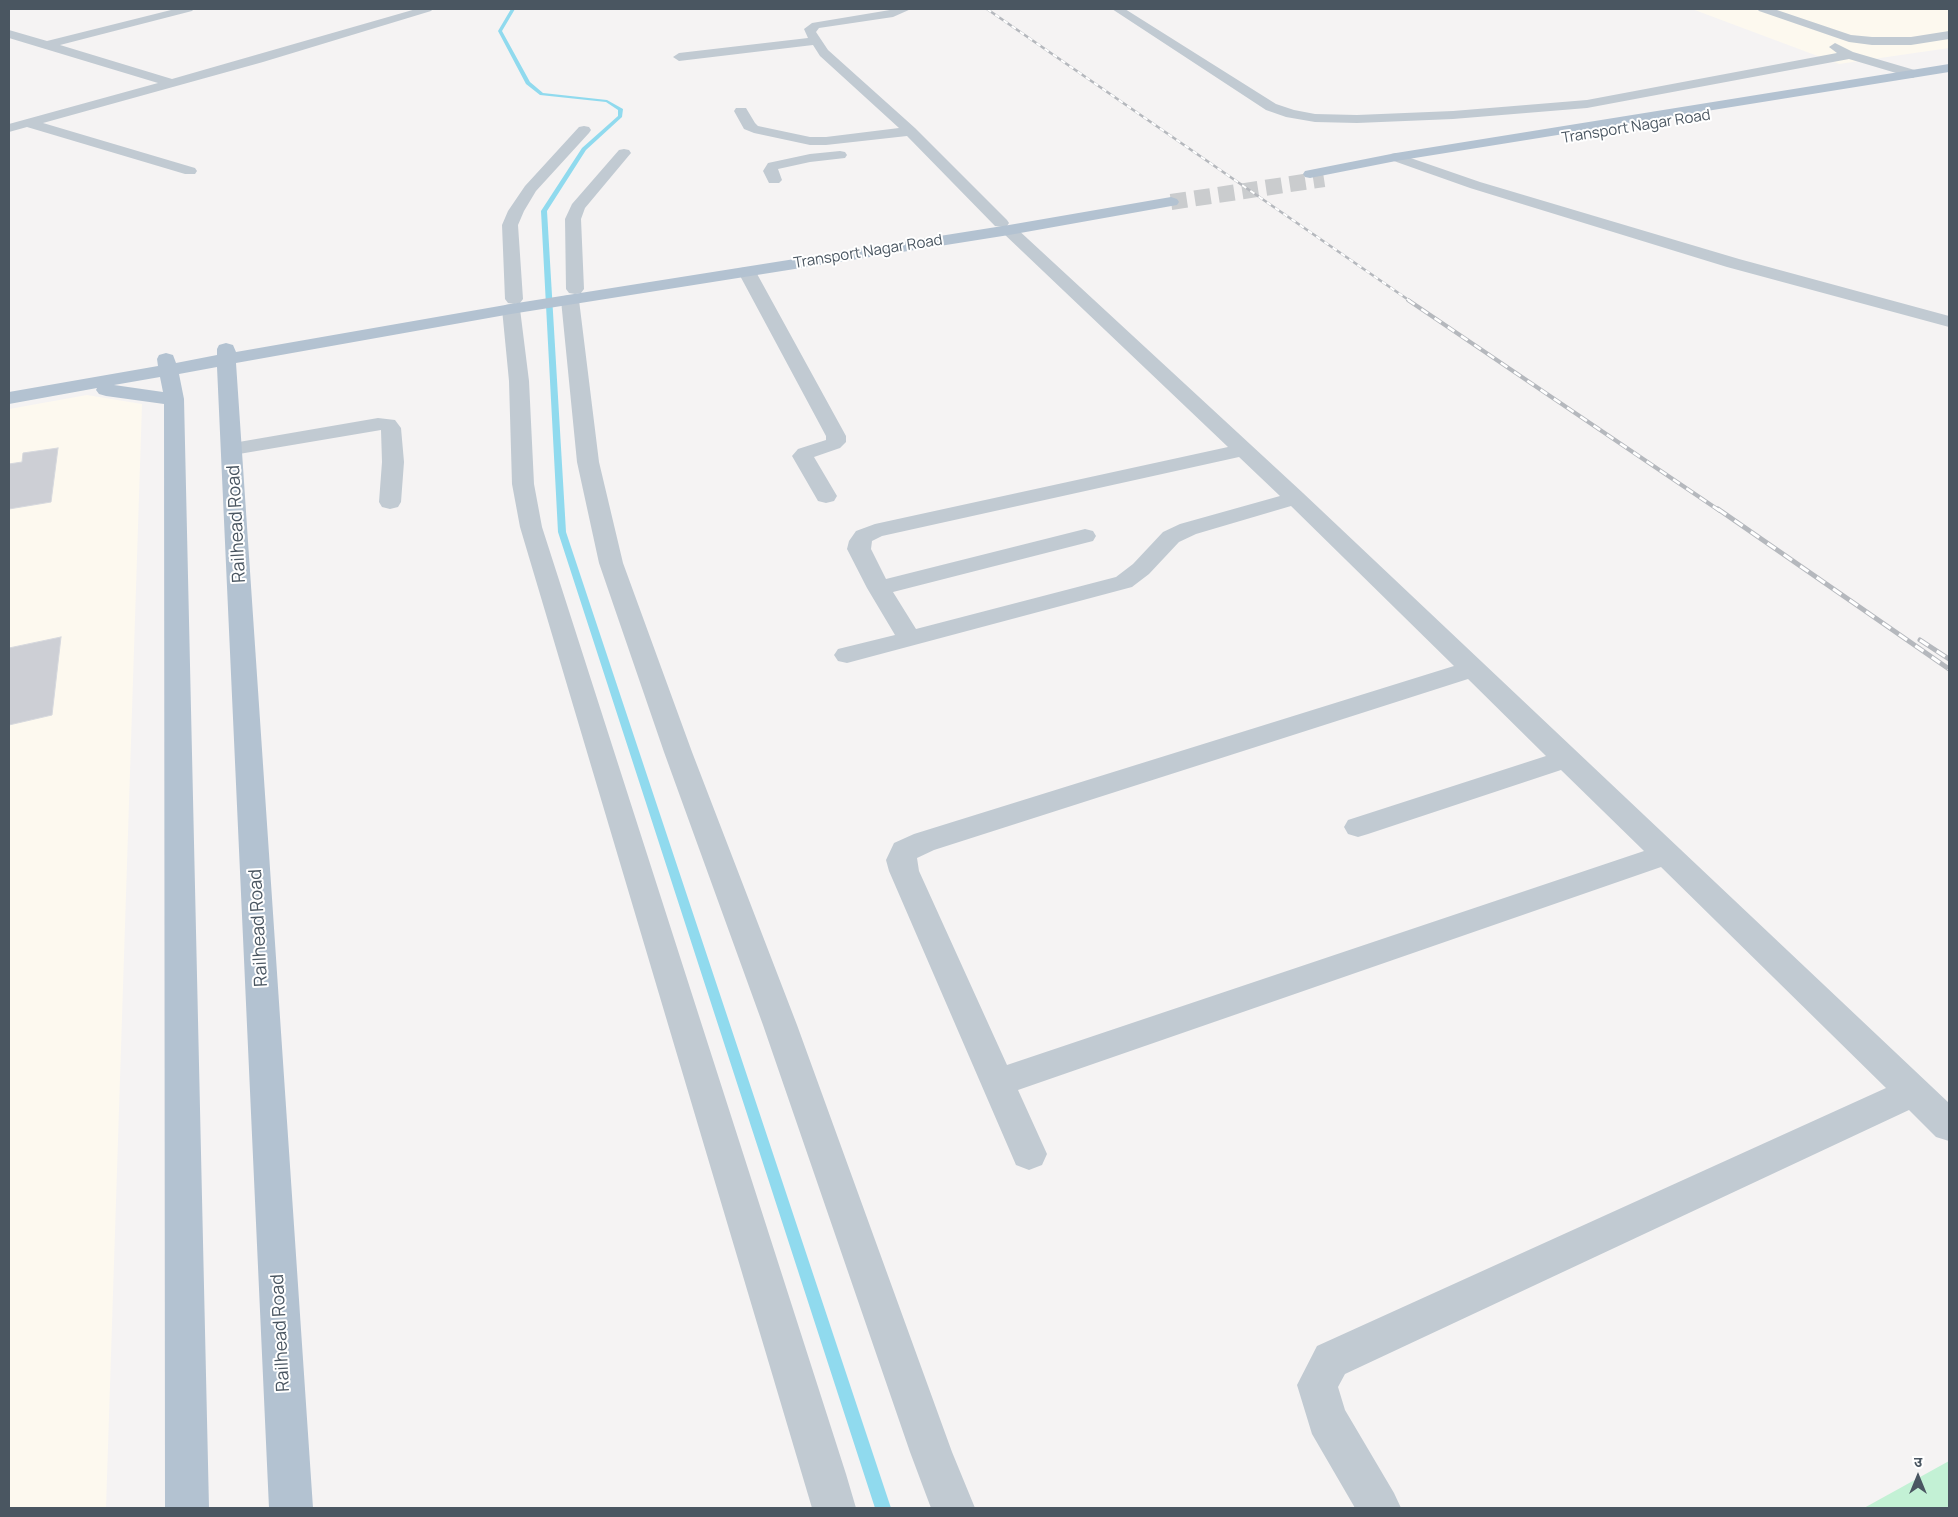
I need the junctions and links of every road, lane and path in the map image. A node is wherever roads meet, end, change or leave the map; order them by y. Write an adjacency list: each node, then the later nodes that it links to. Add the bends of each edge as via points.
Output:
1 (188, 9): 10 (street)
2 (427, 9): 16 (street)
3 (905, 9): 9 (street, via 893,14 816,25 810,29)
4 (1118, 9): 11 (street, via 1271,107 1315,118 1453,115 1587,104)
5 (1763, 9): 8 (street)
6 (9, 34): 10 (street)
7 (1949, 35): 8 (street, via 1889,42)
8 (1849, 38): 11 (street, via 1835,44)
9 (816, 41): 12 (street); 21 (street, via 824,53)
10 (48, 45): 16 (street)
11 (1849, 55): 14 (street)
12 (679, 58)
13 (1949, 68): 14 (main road, Transport Nagar Road)
14 (1913, 74): 26 (main road, Transport Nagar Road)
15 (1949, 77): 26 (main road, Transport Nagar Road)
16 (168, 82): 18 (street)
17 (741, 111): 21 (street, via 754,129 810,141)
18 (28, 123): 19 (street); 27 (street)
19 (10, 127)
20 (584, 130): 34 (street, via 530,189 510,226)
21 (910, 131): 22 (street)
22 (924, 145): 23 (street); 31 (street)
23 (905, 147)
24 (857, 152): 29 (street, via 773,166 770,171)
25 (624, 153): 33 (street, via 578,207 573,219)
26 (1403, 160): 28 (main road, Transport Nagar Road); 35 (street, via 1733,263)
27 (190, 171)
28 (1317, 177)
29 (774, 180)
30 (1168, 199): 31 (main road, Transport Nagar Road)
31 (1005, 226): 32 (main road, Transport Nagar Road); 33 (main road); 43 (street)
32 (747, 272): 33 (main road, Transport Nagar Road); 44 (street, via 836,436 836,442 810,450 803,456)
33 (568, 295): 34 (main road); 62 (street, via 588,462 611,564)
34 (517, 303): 36 (main road); 37 (main road); 61 (street, via 523,484 532,527)
35 (1949, 322)
36 (280, 350): 37 (main road); 37 (main road)
37 (228, 365): 38 (main road); 42 (main road, Railhead Road)
38 (169, 376): 39 (main road); 40 (main road); 40 (main road); 59 (main road)
39 (9, 385)
40 (81, 386): 41 (main road)
41 (9, 398)
42 (233, 449): 46 (street, via 388,424 393,462); 60 (main road, Railhead Road)
43 (1243, 450): 45 (street); 48 (street, via 875,530 864,536 859,549)
44 (826, 496)
45 (1295, 498): 49 (street, via 1188,529 1171,537 1124,582); 51 (street)
46 (390, 502)
47 (1085, 536): 48 (street)
48 (879, 588): 49 (street)
49 (910, 639): 50 (street)
50 (847, 655)
51 (1472, 669): 52 (street); 55 (street, via 904,851 901,860 904,871)
52 (1566, 759): 53 (street); 54 (street)
53 (1358, 827)
54 (1667, 854): 55 (street); 56 (street)
55 (997, 1083): 58 (street)
56 (1912, 1092): 57 (street); 63 (street, via 1331,1360 1317,1385 1327,1419)
57 (1949, 1126)
58 (1029, 1154)
59 (186, 1508)
60 (291, 1508)
61 (834, 1508)
62 (953, 1508)
63 (1379, 1508)

